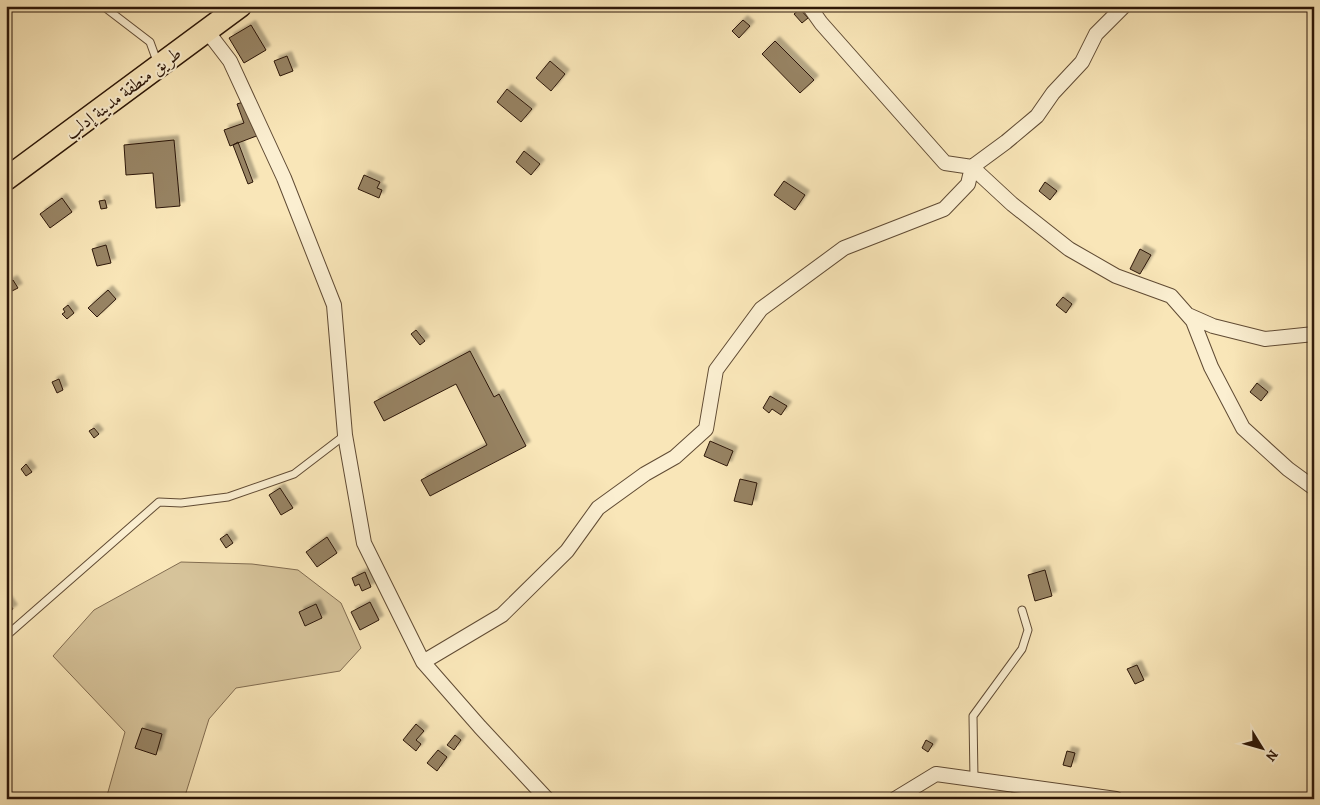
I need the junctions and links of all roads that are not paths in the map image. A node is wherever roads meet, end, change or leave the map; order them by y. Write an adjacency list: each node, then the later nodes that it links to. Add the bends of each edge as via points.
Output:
1 (103, 6): 6 (lane, via 150,42)
2 (240, 6): 5 (main road, طريق منطقة مدينة إدلب)
3 (809, 6): 7 (street, via 945,163)
4 (1124, 6): 7 (street, via 1096,34 1082,62 1052,93 1037,116)
5 (207, 31): 6 (main road, طريق منطقة مدينة إدلب); 11 (street, via 230,61 284,178 334,305)
6 (159, 67): 8 (main road, طريق منطقة مدينة إدلب)
7 (972, 167): 9 (street, via 1069,250 1116,276 1171,296); 15 (street, via 968,184 944,209 844,248 761,309 716,370 706,429 675,457 598,508 567,551 502,615)
8 (6, 179)
9 (1188, 315): 10 (street, via 1213,326 1265,339); 12 (street, via 1243,428)
10 (1314, 334)
11 (345, 435): 14 (lane, via 294,474 228,498 159,502); 15 (street, via 364,542)
12 (1314, 488)
13 (1022, 610): 16 (lane, via 1028,630 1022,649 973,716)
14 (6, 636)
15 (423, 662): 17 (street)
16 (974, 779): 18 (street, via 936,774); 19 (street)
17 (548, 799)
18 (895, 799)
19 (1116, 799)

